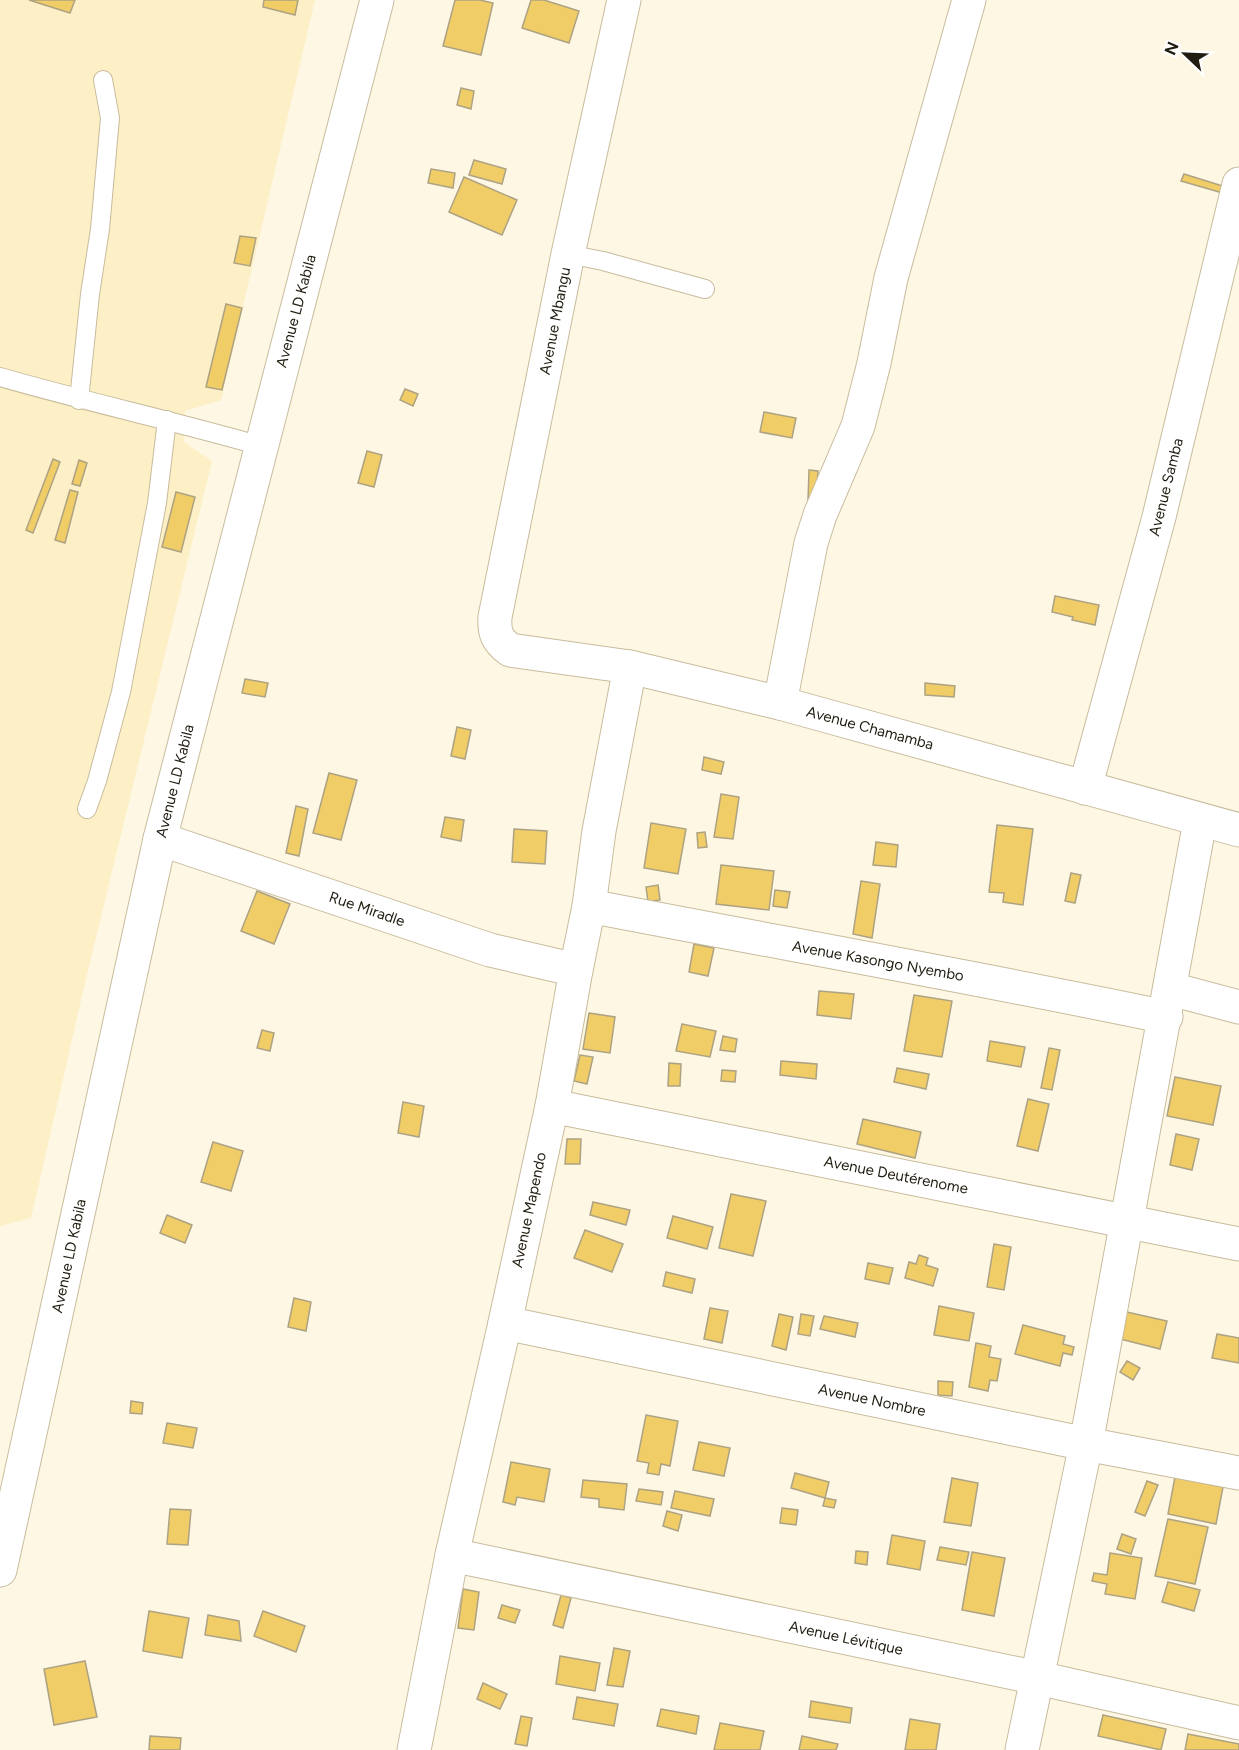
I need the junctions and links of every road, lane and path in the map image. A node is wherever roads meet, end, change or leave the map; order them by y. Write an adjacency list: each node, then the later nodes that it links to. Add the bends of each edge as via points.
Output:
1 (377, 0): 11 (street, Avenue LD Kabila)
2 (624, 0): 6 (street, Avenue Mbangu)
3 (969, 0): 14 (street, via 891,278 858,426 811,543)
4 (104, 80): 9 (lane, via 110,118)
5 (1239, 184): 15 (street, Avenue Samba, via 1159,517)
6 (568, 254): 7 (lane); 12 (street, Avenue Mbangu, via 495,616)
7 (705, 289)
8 (0, 377): 9 (lane)
9 (79, 400): 10 (lane)
10 (167, 420): 11 (lane); 16 (lane, via 157,503 121,692)
11 (261, 446): 19 (street, Avenue LD Kabila)
12 (499, 642): 13 (street, Avenue Chamamba, via 510,650)
13 (630, 667): 14 (street, Avenue Chamamba); 20 (street, Avenue Mapendo)
14 (780, 703): 15 (street, Avenue Chamamba)
15 (1085, 788): 17 (street, Avenue Chamamba)
16 (87, 809)
17 (1200, 821): 18 (street, Avenue Chamamba); 22 (street)
18 (1239, 830)
19 (160, 839): 21 (street, Rue Miradle, via 490,950); 31 (street, Avenue LD Kabila)
20 (589, 906): 21 (street, Avenue Mapendo); 22 (street, Avenue Kasongo Nyembo, via 903,967 1019,986)
21 (576, 969): 24 (street, Avenue Mapendo)
22 (1168, 1003): 23 (street, Avenue Kasongo Nyembo); 25 (street)
23 (1239, 1007)
24 (552, 1106): 25 (street, Avenue Deutérenome); 27 (street, Avenue Mapendo)
25 (1128, 1221): 26 (street, Avenue Deutérenome); 28 (street)
26 (1239, 1244)
27 (505, 1323): 28 (street, Avenue Nombre); 30 (street, Avenue Mapendo)
28 (1086, 1444): 29 (street, Avenue Nombre); 32 (street)
29 (1239, 1473)
30 (452, 1555): 32 (street, Avenue Lévitique); 34 (street, Avenue Mapendo)
31 (0, 1570)
32 (1038, 1678): 33 (street, Avenue Lévitique); 35 (street)
33 (1239, 1723)
34 (414, 1750)
35 (1022, 1750)

